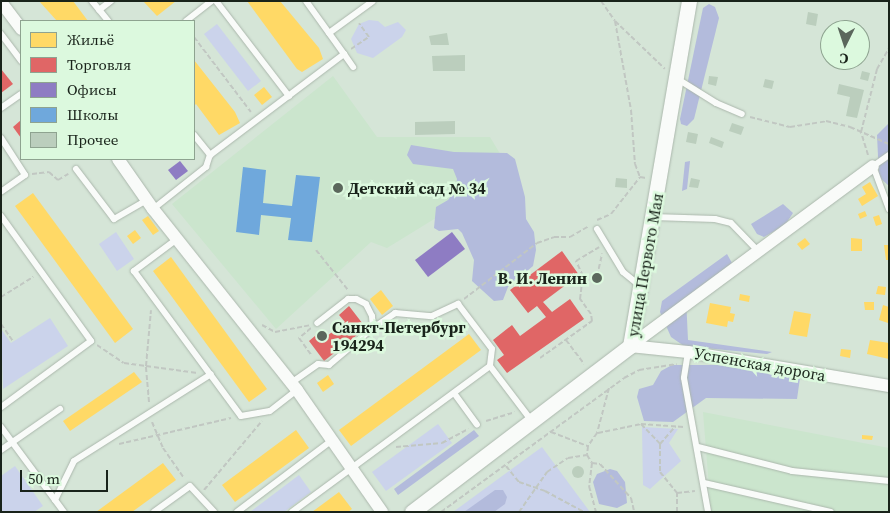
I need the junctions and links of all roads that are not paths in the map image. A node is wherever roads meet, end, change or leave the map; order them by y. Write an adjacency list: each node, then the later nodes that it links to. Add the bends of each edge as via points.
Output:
1 (92, 1): 9 (lane)
2 (111, 1): 9 (lane)
3 (212, 1): 11 (lane)
4 (216, 1): 20 (lane)
5 (306, 1): 13 (lane)
6 (372, 1): 13 (lane)
7 (689, 1): 18 (street, улица Первого Мая)
8 (4, 10): 12 (street)
9 (99, 10): 10 (lane)
10 (107, 20)
11 (187, 20)
12 (20, 28)
13 (329, 33): 15 (lane)
14 (1, 34): 16 (lane)
15 (344, 54): 17 (lane); 20 (lane)
16 (20, 60)
17 (353, 67)
18 (676, 78): 22 (lane, via 716,104); 34 (street, улица Первого Мая)
19 (20, 95): 21 (lane)
20 (289, 96): 26 (lane)
21 (1, 108)
22 (742, 114)
23 (195, 135): 26 (lane)
24 (1, 138): 30 (lane, via 25,175)
25 (889, 154): 28 (lane)
26 (210, 155): 31 (lane, via 206,167)
27 (119, 160): 31 (street)
28 (872, 166): 32 (lane); 37 (street)
29 (76, 169): 31 (lane, via 114,220)
30 (1, 192)
31 (150, 205): 36 (street)
32 (889, 210)
33 (1, 216): 48 (lane, via 91,341)
34 (653, 216): 37 (lane, via 715,219 731,223); 38 (street, улица Первого Мая)
35 (597, 229): 38 (lane, via 622,272)
36 (177, 240): 44 (lane, via 134,271); 45 (street)
37 (760, 253): 41 (street)
38 (642, 286): 41 (street, улица Первого Мая)
39 (317, 323): 40 (lane, via 348,300 356,299 366,304)
40 (373, 328): 43 (lane, via 395,313 432,316 458,304 492,348); 45 (lane, via 329,365 318,364)
41 (630, 346): 42 (street, Успенская дорога); 50 (street, улица Первого Мая)
42 (687, 358): 46 (street, Успенская дорога); 55 (lane, via 684,378)
43 (490, 366): 47 (lane); 50 (lane)
44 (211, 374): 45 (lane, via 241,416 270,412); 60 (lane, via 74,460)
45 (294, 386): 53 (street)
46 (889, 386)
47 (454, 393): 51 (lane); 57 (lane)
48 (1, 407)
49 (60, 409): 54 (lane)
50 (527, 415): 67 (street, улица Первого Мая)
51 (477, 425)
52 (1, 427): 54 (lane)
53 (332, 441): 57 (street); 64 (lane)
54 (12, 442): 56 (lane); 60 (lane)
55 (698, 447): 58 (lane, via 792,470); 59 (lane)
56 (1, 450)
57 (350, 469): 65 (lane); 66 (street)
58 (889, 481)
59 (704, 483): 68 (lane); 69 (lane)
60 (55, 500): 61 (lane)
61 (64, 512)
62 (154, 512): 63 (lane, via 190,486)
63 (214, 512)
64 (237, 512)
65 (292, 512)
66 (382, 512)
67 (412, 512)
68 (708, 512)
69 (831, 512)

